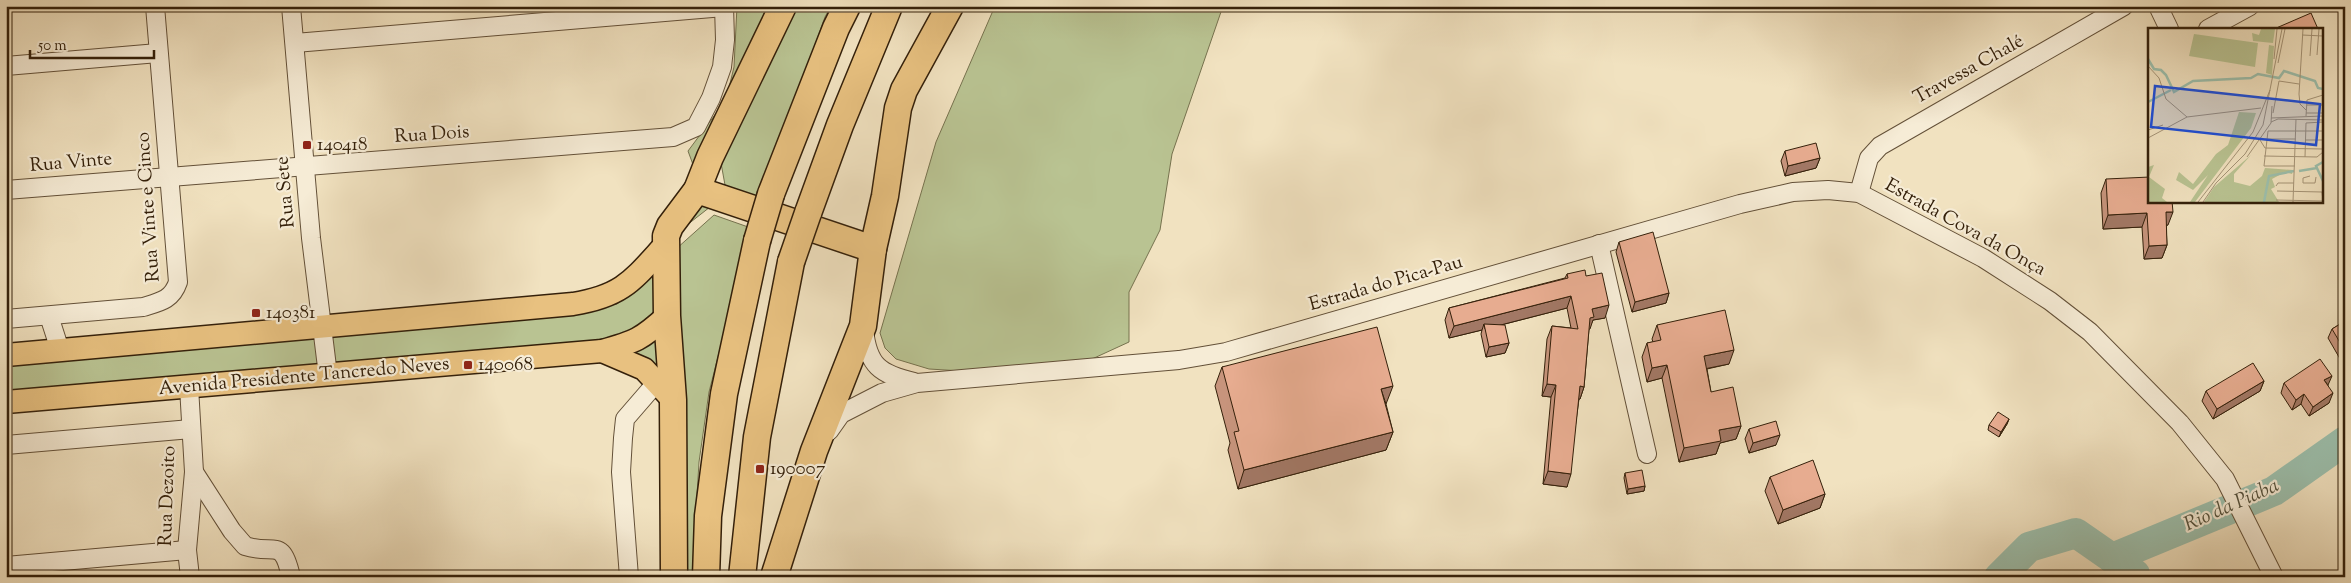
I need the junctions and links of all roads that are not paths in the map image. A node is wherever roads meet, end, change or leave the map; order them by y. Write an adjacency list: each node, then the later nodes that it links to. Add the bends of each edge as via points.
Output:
1 (155, 6): 14 (street, Rua Vinte e Cinco)
2 (291, 6): 13 (street, Rua Sete)
3 (724, 6): 13 (street); 16 (street, Rua Dois, via 722,66 704,114 696,127 673,137)
4 (783, 6): 19 (highway)
5 (847, 6): 48 (highway, bridge, via 771,194 757,241 724,394 708,516)
6 (889, 6): 49 (highway, bridge, via 847,108 791,262 757,437)
7 (950, 6): 23 (highway, via 904,90 898,108 885,196)
8 (2124, 6): 20 (street, Travessa Chalé, via 1880,146 1870,158)
9 (2158, 6): 11 (street)
10 (2250, 6): 12 (street)
11 (2169, 28)
12 (2210, 28)
13 (295, 43): 16 (street, Rua Sete)
14 (158, 53): 15 (street); 17 (street, Rua Vinte e Cinco)
15 (6, 66)
16 (305, 166): 17 (street, Rua Dois); 27 (street, Rua Sete)
17 (169, 176): 18 (street, Rua Vinte); 24 (street, Rua Vinte e Cinco, via 178,282 171,296 143,307)
18 (6, 190)
19 (697, 190): 22 (highway, via 670,226); 23 (highway)
20 (1859, 193): 21 (street, Estrada do Pica-Pau, via 1828,190 1793,192); 51 (street, Estrada Cova da Onça, via 1983,258 2050,301 2090,332 2180,424 2225,480)
21 (1599, 244): 33 (street, Estrada do Pica-Pau, via 1226,352 1179,360); 40 (street)
22 (665, 245): 25 (highway); 27 (main road, via 630,283 595,301 504,312)
23 (873, 249): 28 (highway)
24 (49, 316): 26 (street, Rua Vinte e Cinco); 29 (street)
25 (667, 316): 30 (main road, Avenida Presidente Tancredo Neves, via 646,336); 35 (highway)
26 (6, 319)
27 (322, 325): 29 (main road); 32 (street, Rua Sete)
28 (863, 326): 33 (street, Estrada do Pica-Pau, via 866,349 878,367 891,377); 39 (highway)
29 (60, 350): 31 (main road)
30 (602, 351): 32 (main road, Avenida Presidente Tancredo Neves); 35 (main road, via 644,369)
31 (6, 355)
32 (328, 375): 34 (main road, Avenida Presidente Tancredo Neves)
33 (917, 383): 39 (street, Estrada do Pica-Pau, via 882,393 841,414)
34 (189, 387): 36 (main road, Avenida Presidente Tancredo Neves); 37 (street, Rua Dezoito)
35 (665, 391): 46 (street, via 625,419 621,472); 47 (highway)
36 (6, 402)
37 (191, 429): 38 (street); 41 (street, Rua Dezoito)
38 (6, 445)
39 (814, 451): 50 (highway)
40 (1647, 454)
41 (194, 472): 42 (street, Rua Dezoito); 44 (street, via 245,546 279,550 285,554)
42 (187, 550): 43 (street); 45 (street, Rua Dezoito)
43 (6, 566)
44 (291, 576)
45 (190, 577)
46 (629, 577)
47 (674, 577)
48 (706, 577)
49 (742, 577)
50 (774, 577)
51 (2274, 577)

